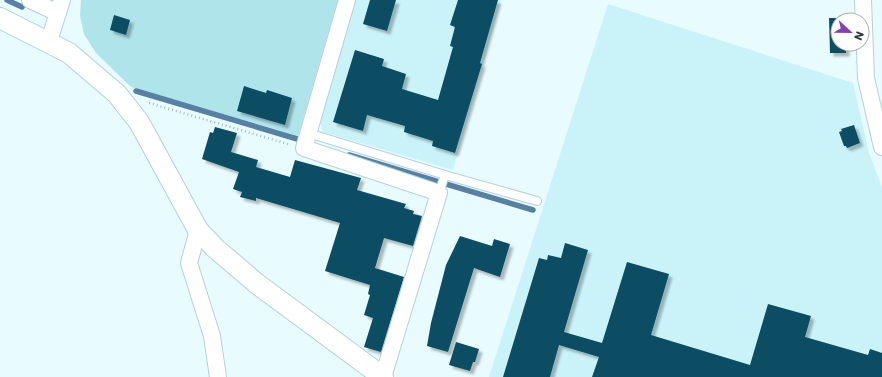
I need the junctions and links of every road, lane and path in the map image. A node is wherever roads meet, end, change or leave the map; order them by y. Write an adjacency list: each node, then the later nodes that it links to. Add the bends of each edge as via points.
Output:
1 (30, 0): 4 (street)
2 (347, 0): 8 (street)
3 (863, 0): 9 (street, via 866,78)
4 (60, 6): 6 (street)
5 (0, 18): 6 (street)
6 (48, 44): 12 (street, via 69,53 117,94 140,122)
7 (147, 103): 8 (path)
8 (306, 141): 10 (street)
9 (882, 147)
10 (442, 183): 11 (lane); 14 (street)
11 (536, 201)
12 (198, 230): 13 (street, via 189,263 212,336); 14 (street, via 256,283)
13 (218, 377)
14 (383, 377)

